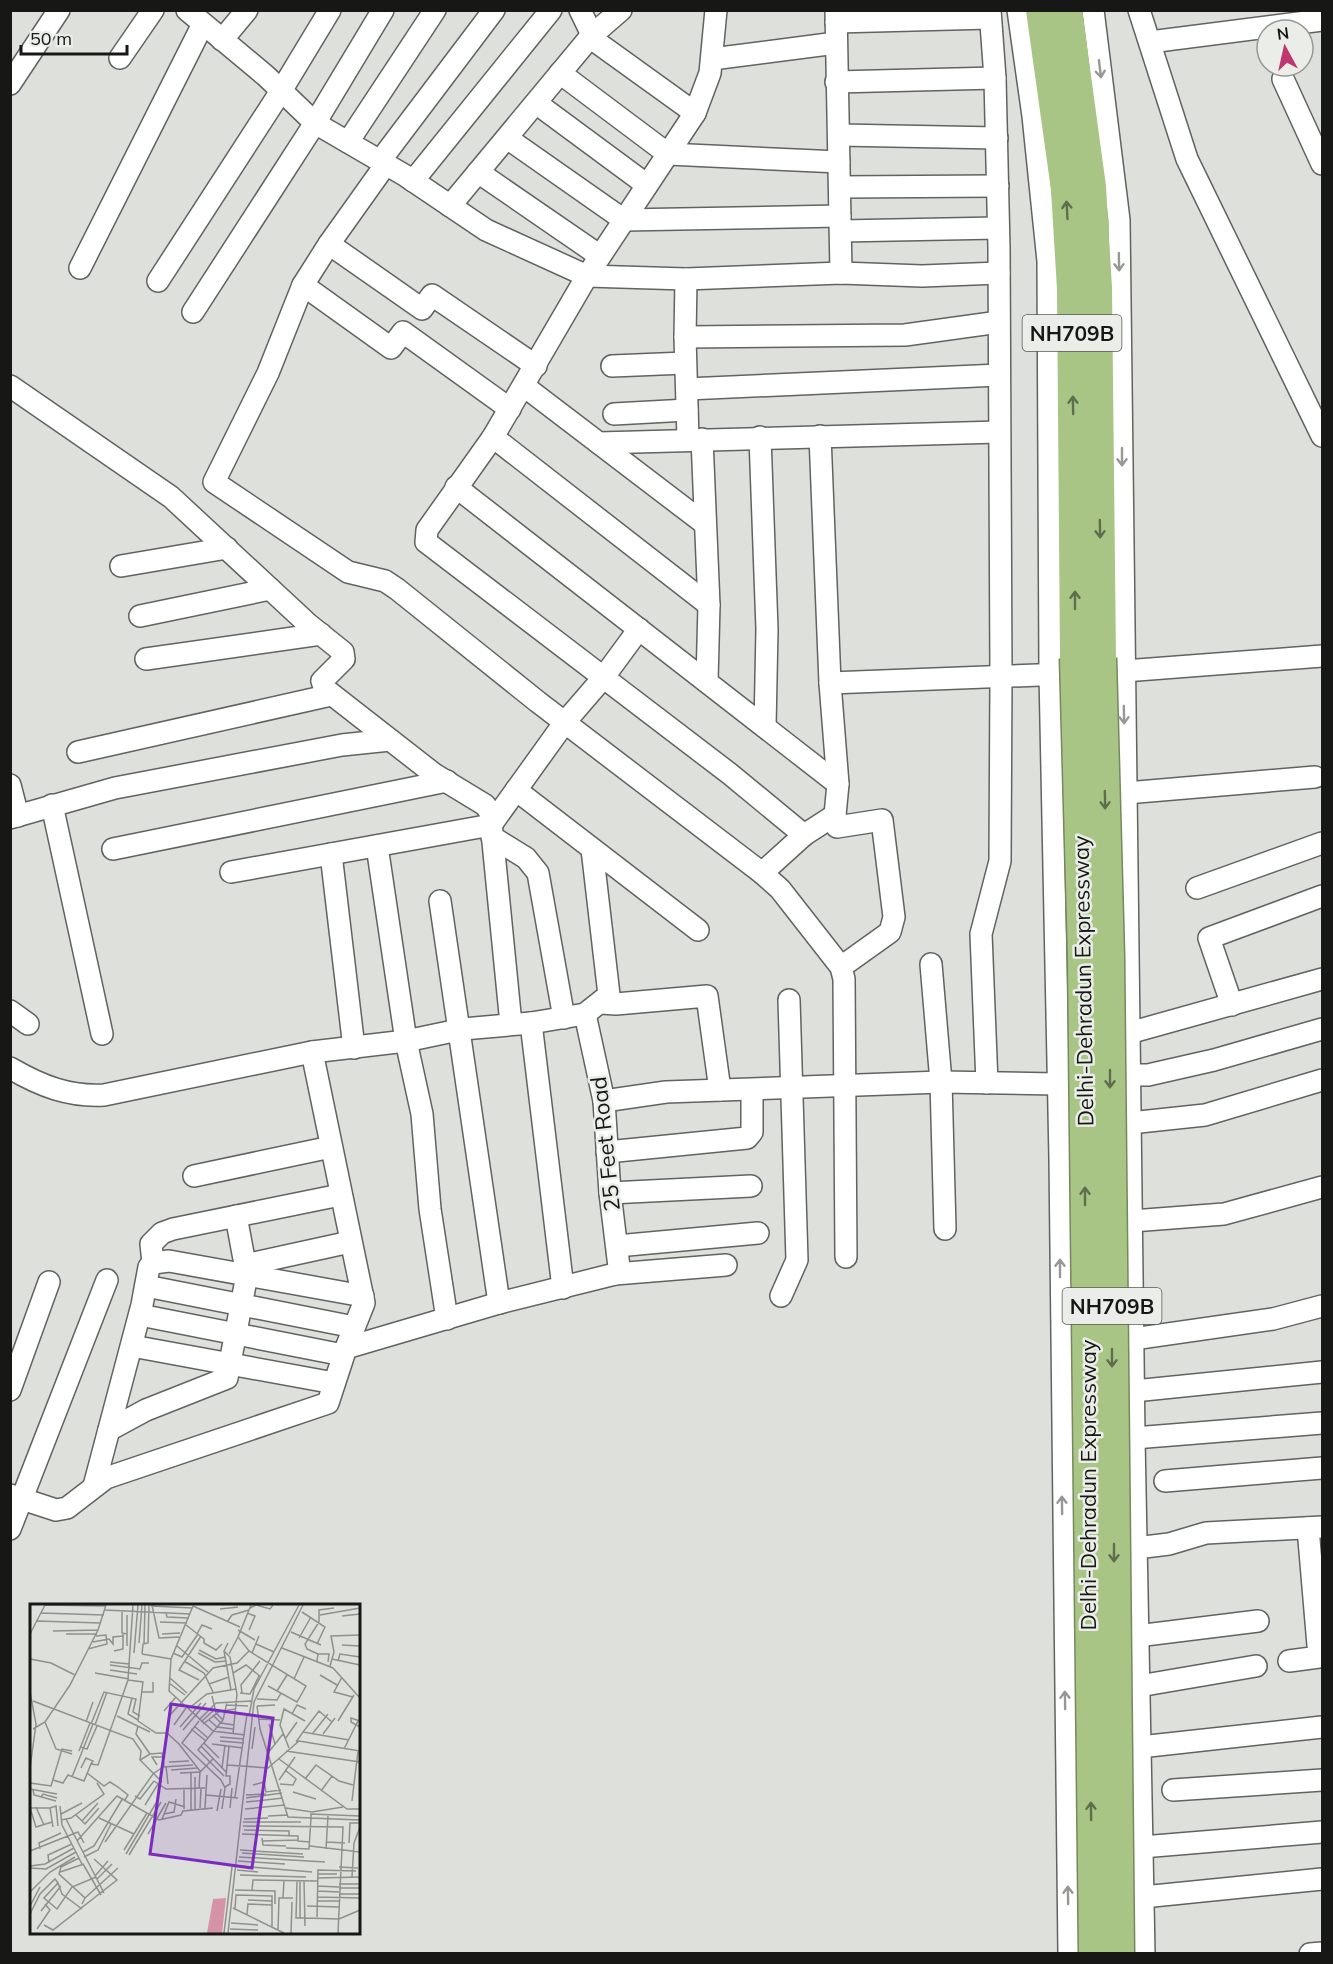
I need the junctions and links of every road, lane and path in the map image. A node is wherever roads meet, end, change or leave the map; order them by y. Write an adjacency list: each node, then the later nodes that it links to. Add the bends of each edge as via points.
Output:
1 (59, 10): 32 (street)
2 (153, 10): 26 (street)
3 (187, 10): 21 (street)
4 (247, 10): 23 (street)
5 (330, 10): 33 (street)
6 (383, 10): 36 (street)
7 (435, 10): 40 (street)
8 (494, 10): 43 (street)
9 (551, 10): 46 (street)
10 (580, 10): 22 (street)
11 (621, 10): 22 (street)
12 (716, 10): 27 (street)
13 (1018, 10): 94 (street, via 1034,116 1048,261)
14 (1041, 10): 217 (highway, Delhi-Dehradun Expressway / NH709B, one-way to 14, bridge, via 1072,289 1066,189)
15 (1067, 10): 218 (highway, Delhi-Dehradun Expressway / NH709B, one-way to 218, bridge, via 1091,186 1097,288 1109,956)
16 (1093, 10): 93 (street, one-way to 93, via 1119,220)
17 (1140, 10): 24 (street)
18 (990, 14): 19 (street); 29 (street)
19 (836, 16): 25 (street)
20 (1323, 20): 24 (street)
21 (203, 24): 23 (street); 56 (street)
22 (591, 36): 28 (street); 35 (street)
23 (222, 40): 33 (street)
24 (1150, 42): 77 (street, via 1188,159)
25 (836, 44): 27 (street); 31 (street)
26 (120, 58)
27 (712, 59): 35 (street)
28 (560, 73): 34 (street); 41 (street)
29 (995, 78): 31 (street); 39 (street)
30 (1283, 79): 44 (street)
31 (836, 82): 37 (street)
32 (10, 84)
33 (281, 91): 36 (street); 61 (street)
34 (536, 103): 38 (street); 47 (street)
35 (694, 113): 41 (street)
36 (315, 123): 40 (street); 63 (street)
37 (838, 135): 39 (street); 42 (street)
38 (507, 138): 45 (street); 51 (street)
39 (997, 138): 48 (street)
40 (348, 142): 43 (street)
41 (668, 154): 42 (street); 47 (street)
42 (839, 162): 49 (street)
43 (383, 163): 46 (street); 54 (street)
44 (1323, 164)
45 (478, 172): 50 (street); 55 (street)
46 (413, 181): 50 (street)
47 (647, 185): 51 (street)
48 (998, 186): 49 (street); 53 (street)
49 (840, 187): 52 (street)
50 (450, 206): 59 (street, via 486,230)
51 (624, 220): 52 (street); 55 (street)
52 (841, 223): 53 (street); 57 (street)
53 (999, 228): 58 (street)
54 (329, 244): 62 (street); 67 (street, via 422,309 432,295)
55 (600, 256): 59 (street)
56 (80, 268)
57 (842, 273): 58 (street); 60 (street)
58 (999, 273): 64 (street)
59 (587, 276): 60 (street); 67 (street)
60 (686, 279): 65 (street)
61 (158, 281)
62 (303, 285): 73 (street, via 391,348 403,332); 100 (street, via 268,373 214,482 348,572 385,581 397,589)
63 (193, 312)
64 (999, 322): 65 (street, via 905,334); 69 (street)
65 (685, 337): 66 (street)
66 (686, 363): 68 (street); 72 (street)
67 (537, 366): 71 (street)
68 (612, 366)
69 (999, 375): 72 (street); 75 (street)
70 (10, 386): 84 (street, via 171,497)
71 (524, 386): 73 (street); 81 (street)
72 (687, 400): 74 (street); 80 (street)
73 (510, 409): 78 (street)
74 (614, 414)
75 (999, 432): 76 (street); 95 (street)
76 (820, 436): 79 (street); 98 (street)
77 (1323, 436)
78 (493, 437): 82 (street); 87 (street)
79 (760, 437): 80 (street); 101 (street, via 767,629)
80 (695, 439): 81 (street); 83 (street)
81 (598, 443): 83 (street)
82 (456, 487): 89 (street); 96 (street, via 427,530 426,542)
83 (705, 524): 87 (street)
84 (227, 548): 85 (street); 86 (street)
85 (121, 566)
86 (270, 589): 88 (street); 90 (street)
87 (709, 605): 97 (street)
88 (140, 616)
89 (639, 629): 96 (street); 97 (street)
90 (321, 634): 92 (street); 99 (street, via 338,647 344,659 322,681)
91 (1323, 656): 93 (street)
92 (146, 659)
93 (1124, 671): 94 (street); 109 (street, one-way to 109)
94 (1050, 674): 95 (street); 147 (street)
95 (1001, 676): 98 (street); 146 (street, via 1000,861 981,934)
96 (603, 678): 100 (street); 114 (street)
97 (707, 681): 101 (street)
98 (830, 683): 106 (street)
99 (331, 695): 102 (street); 103 (street)
100 (565, 722): 108 (street); 121 (street)
101 (765, 727): 106 (street)
102 (390, 740): 105 (street); 110 (street, via 342,745 146,782)
103 (78, 752)
104 (1315, 777): 109 (street)
105 (447, 782): 113 (street, via 485,805 490,812); 117 (street)
106 (838, 784): 111 (street)
107 (10, 785): 112 (street)
108 (516, 790): 113 (street); 118 (street)
109 (1126, 793): 137 (street)
110 (52, 805): 112 (street); 138 (street)
111 (835, 815): 114 (street); 127 (street, via 837,826 882,820 894,917 890,932)
112 (14, 817)
113 (491, 831): 116 (street); 132 (street, 25 Feet Road, via 526,858 538,873); 134 (street)
114 (804, 835): 121 (street)
115 (1323, 843): 122 (street)
116 (377, 846): 119 (street); 139 (street)
117 (113, 849)
118 (592, 849): 125 (street); 132 (street, via 609,994)
119 (331, 854): 120 (street); 140 (street)
120 (231, 872)
121 (762, 873): 127 (street)
122 (1197, 888)
123 (1323, 896): 130 (street, via 1209,938)
124 (440, 901): 136 (street)
125 (698, 930)
126 (931, 964): 145 (street)
127 (841, 967): 148 (street)
128 (1323, 979): 130 (street)
129 (789, 1000): 149 (street)
130 (1232, 1005): 137 (street)
131 (10, 1011): 133 (street)
132 (583, 1011): 134 (street); 150 (street, via 707,996); 152 (street, 25 Feet Road)
133 (28, 1024)
134 (521, 1024): 136 (street); 175 (street)
135 (1323, 1029): 143 (street, via 1214,1060)
136 (457, 1030): 139 (street); 178 (street)
137 (1129, 1033): 143 (street)
138 (102, 1034)
139 (406, 1041): 140 (street); 182 (street, via 422,1114 430,1209)
140 (354, 1048): 141 (street)
141 (312, 1052): 142 (street, via 104,1095 80,1096 34,1082); 154 (street)
142 (11, 1070)
143 (1130, 1075): 153 (street)
144 (1323, 1080): 153 (street, via 1205,1115)
145 (941, 1082): 146 (street); 148 (street); 163 (street)
146 (987, 1083): 147 (street)
147 (1057, 1083): 216 (street, one-way to 147)
148 (843, 1087): 149 (street); 167 (street)
149 (791, 1088): 151 (street); 177 (street, via 797,1260)
150 (720, 1090): 151 (street); 152 (street, via 666,1092)
151 (752, 1090): 155 (street, via 751,1135)
152 (604, 1101): 155 (street, 25 Feet Road)
153 (1130, 1123): 162 (street)
154 (331, 1147): 156 (street); 160 (street)
155 (607, 1152): 159 (street, 25 Feet Road)
156 (194, 1176)
157 (751, 1186): 159 (street)
158 (1323, 1187): 162 (street, via 1224,1214)
159 (610, 1193): 166 (street, 25 Feet Road)
160 (340, 1194): 161 (street); 165 (street)
161 (236, 1216): 168 (street, via 162,1233 151,1244); 170 (street)
162 (1132, 1221): 185 (street)
163 (945, 1229)
164 (758, 1233): 166 (street)
165 (350, 1242): 170 (street); 176 (street)
166 (617, 1246): 171 (street, 25 Feet Road, via 619,1267)
167 (846, 1257)
168 (153, 1263): 170 (street, via 169,1261); 174 (street)
169 (726, 1265): 171 (street)
170 (246, 1270): 176 (street); 179 (street)
171 (615, 1274): 175 (street)
172 (107, 1280): 199 (street)
173 (49, 1282): 191 (street)
174 (146, 1286): 179 (street); 181 (street)
175 (563, 1288): 178 (street)
176 (363, 1296): 183 (street)
177 (781, 1296)
178 (499, 1303): 182 (street)
179 (241, 1305): 183 (street); 184 (street)
180 (1323, 1306): 185 (street, via 1273,1319)
181 (140, 1315): 184 (street); 186 (street)
182 (447, 1319): 187 (street)
183 (354, 1327): 187 (street)
184 (235, 1335): 187 (street); 188 (street)
185 (1133, 1340): 192 (street)
186 (132, 1346): 188 (street); 194 (street)
187 (344, 1351): 190 (street)
188 (230, 1362): 190 (street); 194 (street, via 223,1381 146,1410)
189 (1323, 1372): 192 (street)
190 (334, 1383): 198 (street, via 328,1403 105,1478)
191 (10, 1390)
192 (1134, 1391): 195 (street)
193 (1323, 1423): 195 (street)
194 (109, 1430): 198 (street)
195 (1134, 1437): 202 (street)
196 (1323, 1468): 197 (street)
197 (1165, 1481)
198 (94, 1486): 199 (street, via 76,1503 56,1510)
199 (16, 1497): 201 (street)
200 (1316, 1528): 202 (street, via 1206,1533); 205 (street, via 1319,1657)
201 (10, 1529)
202 (1152, 1545): 204 (street)
203 (1258, 1621): 204 (street)
204 (1155, 1634): 207 (street)
205 (1289, 1661)
206 (1256, 1666): 207 (street)
207 (1152, 1685): 209 (street)
208 (1323, 1727): 209 (street)
209 (1157, 1745): 213 (street)
210 (1323, 1780): 211 (street)
211 (1173, 1790)
212 (1323, 1832): 213 (street)
213 (1156, 1846): 215 (street)
214 (1323, 1879): 215 (street)
215 (1156, 1896): 219 (street)
216 (1069, 1953)
217 (1094, 1953)
218 (1119, 1953)
219 (1144, 1953)
220 (1310, 1953): 221 (street)
221 (1323, 1953)

